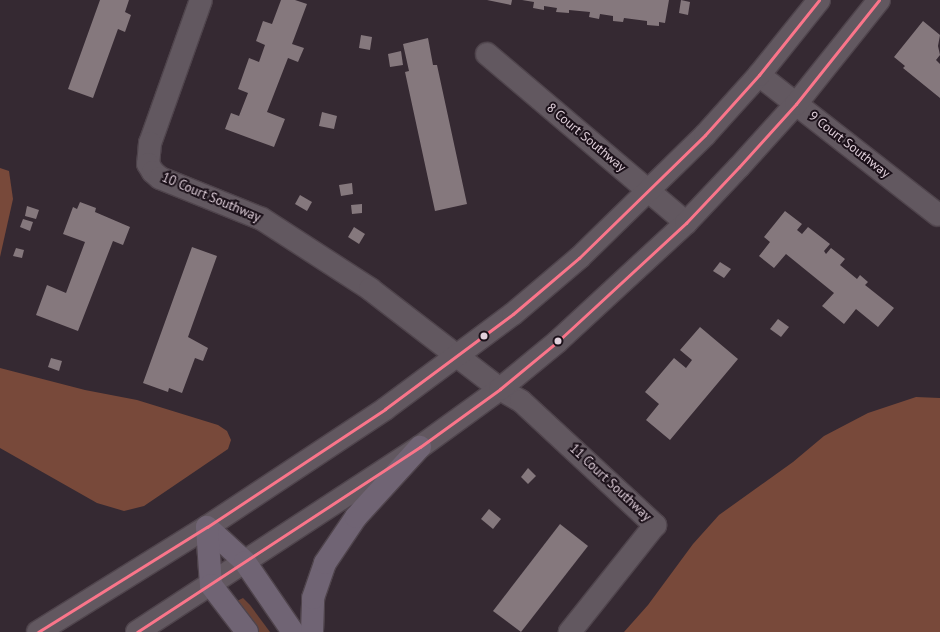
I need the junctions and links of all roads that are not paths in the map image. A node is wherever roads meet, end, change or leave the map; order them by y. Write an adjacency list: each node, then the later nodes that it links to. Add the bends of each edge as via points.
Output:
1 (201, 0): 10 (street, 10 Court Southway, via 150,143 148,164 152,172 160,178 262,219 370,289)
2 (819, 0): 5 (street)
3 (879, 0): 6 (street)
4 (487, 54): 7 (street, 8 Court Southway)
5 (759, 75): 6 (street, 9 Court Southway); 7 (street)
6 (796, 104): 8 (street, 9 Court Southway); 9 (street)
7 (649, 192): 9 (street, 8 Court Southway); 10 (street, via 579,258)
8 (938, 215)
9 (686, 223): 11 (street, via 557,342)
10 (458, 356): 11 (street, 11 Court Southway); 13 (street, via 385,409)
11 (500, 389): 12 (street); 21 (street, 11 Court Southway, via 521,401 655,525)
12 (420, 447): 14 (street); 20 (highway, via 356,517 332,552 318,579 313,598)
13 (207, 527): 14 (highway); 15 (highway); 16 (street)
14 (245, 562): 15 (street); 19 (highway)
15 (211, 585): 17 (street); 18 (highway)
16 (38, 632)
17 (138, 632)
18 (246, 632)
19 (292, 632)
20 (312, 632)
21 (570, 632)

